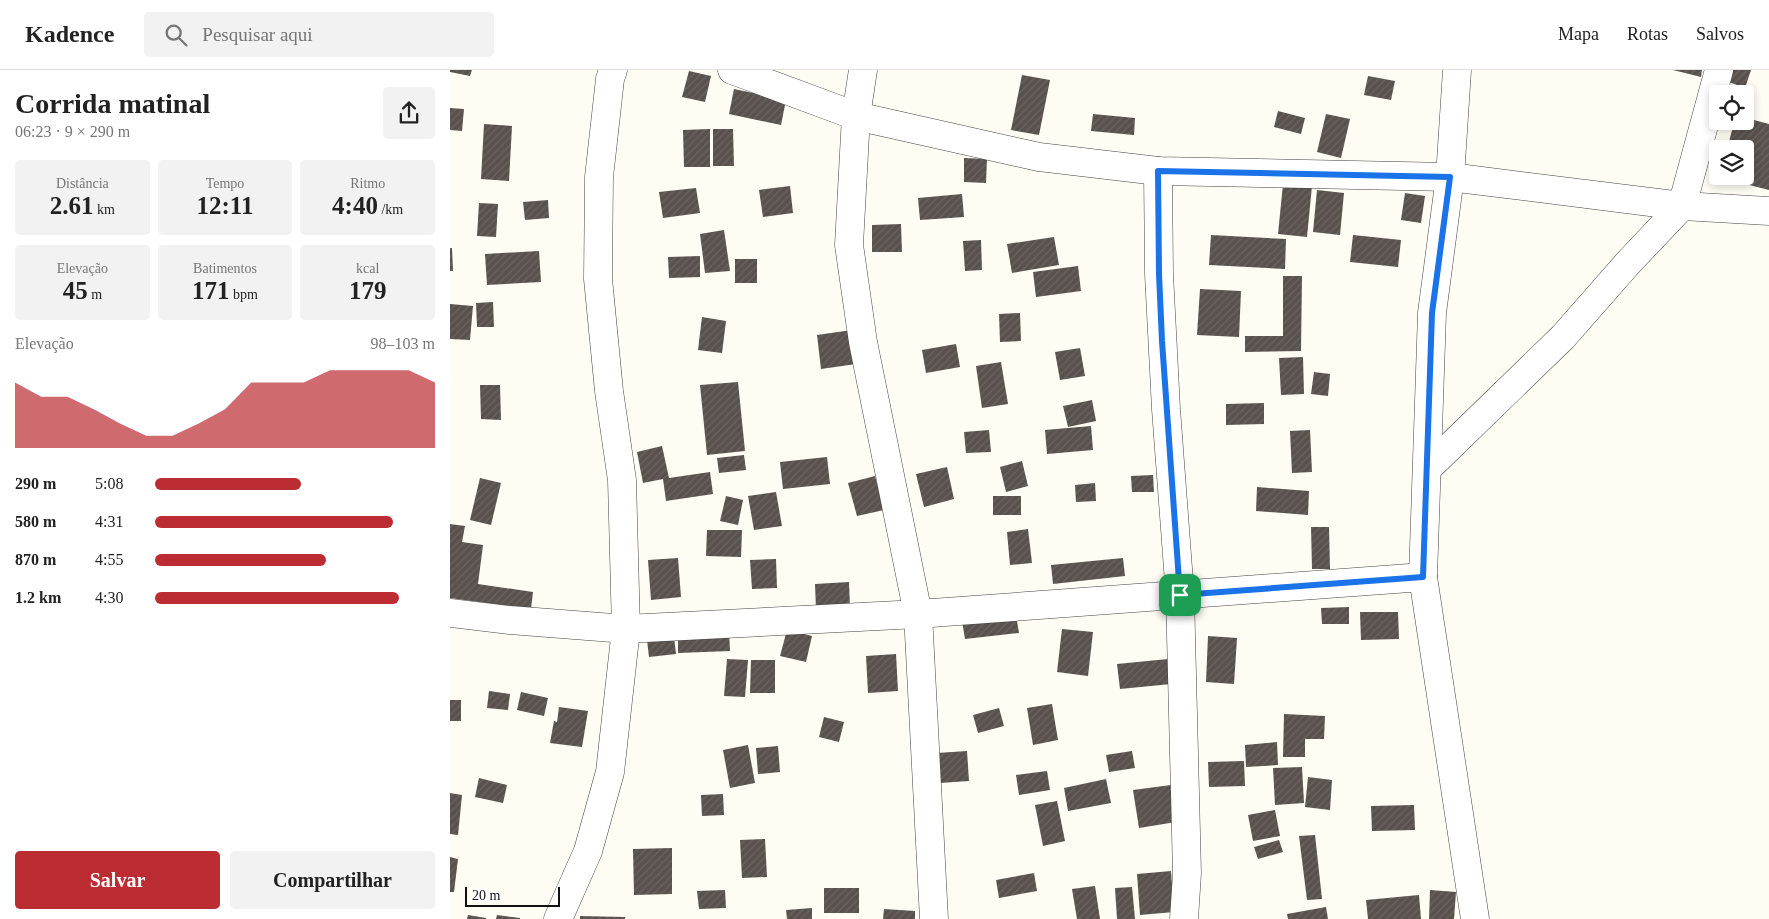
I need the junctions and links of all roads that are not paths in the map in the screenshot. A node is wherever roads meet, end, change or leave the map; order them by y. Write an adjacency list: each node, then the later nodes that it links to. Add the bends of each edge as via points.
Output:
1 (613, 70): 16 (street, via 599,177 598,279 622,480)
2 (732, 70): 6 (street)
3 (863, 70): 6 (street)
4 (1458, 70): 8 (street)
5 (1719, 70): 9 (street)
6 (856, 116): 7 (street, via 1039,157); 15 (street, via 850,245 863,342)
7 (1158, 171): 8 (street); 13 (street, via 1166,409)
8 (1450, 177): 9 (street); 11 (street, via 1432,313)
9 (1682, 206): 10 (street); 11 (street, via 1563,337)
10 (1769, 211)
11 (1428, 468): 12 (street)
12 (1423, 577): 13 (street); 20 (street)
13 (1180, 595): 15 (street); 19 (street, via 1187,873)
14 (450, 613): 16 (street)
15 (918, 614): 16 (street); 18 (street)
16 (626, 629): 17 (street, via 610,772 588,851)
17 (558, 919)
18 (934, 919)
19 (1184, 919)
20 (1475, 919)

